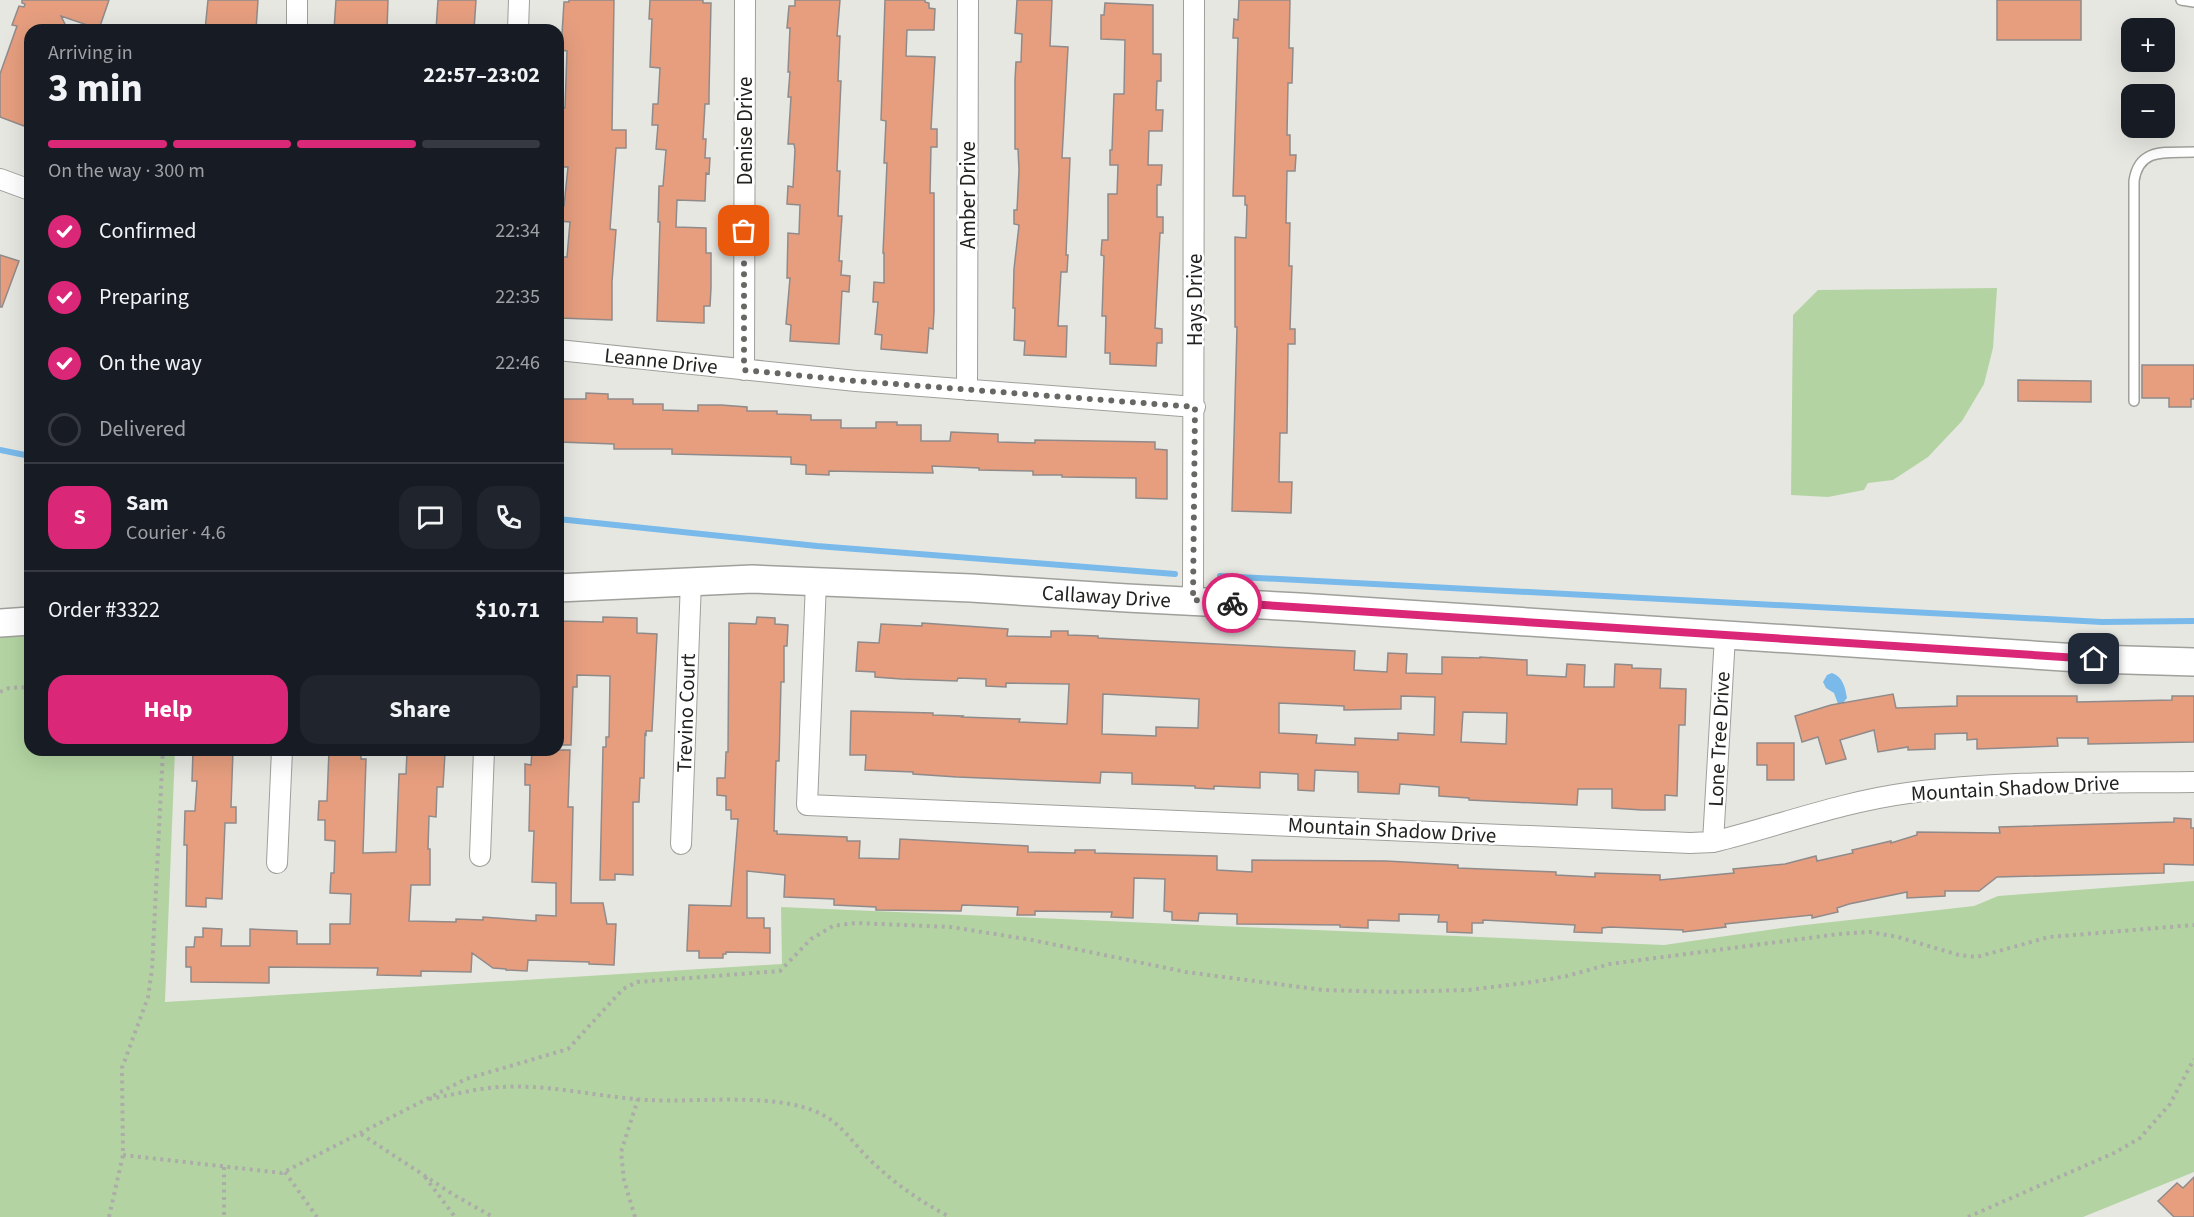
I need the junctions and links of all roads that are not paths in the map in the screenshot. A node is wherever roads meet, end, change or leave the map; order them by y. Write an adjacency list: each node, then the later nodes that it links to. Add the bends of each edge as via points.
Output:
1 (297, 0): 8 (street)
2 (519, 0): 9 (street)
3 (745, 0): 14 (street, Denise Drive)
4 (968, 0): 15 (street, Amber Drive)
5 (1194, 0): 17 (street, Hays Drive)
6 (2181, 0): 7 (lane)
7 (2194, 2)
8 (297, 24)
9 (518, 24)
10 (2194, 152): 16 (lane, via 2159,153 2136,168)
11 (0, 179): 12 (street)
12 (24, 188)
13 (564, 351): 14 (street, Leanne Drive)
14 (744, 370): 15 (street, Leanne Drive)
15 (967, 390): 17 (street, Leanne Drive)
16 (2134, 401)
17 (1195, 407): 21 (street, Hays Drive)
18 (692, 581): 19 (street, Callaway Drive); 20 (street, Callaway Drive); 30 (street, Trevino Court)
19 (816, 582): 21 (street, Callaway Drive); 29 (street, Mountain Shadow Drive, via 807,805)
20 (564, 588)
21 (1193, 600): 24 (street, Callaway Drive)
22 (24, 621): 23 (street)
23 (0, 623)
24 (1725, 636): 25 (street, Callaway Drive); 29 (street, Lone Tree Drive)
25 (2194, 662)
26 (282, 756): 32 (street)
27 (484, 756): 31 (street)
28 (2194, 782): 29 (street, Mountain Shadow Drive, via 1997,785 1907,793)
29 (1713, 842)
30 (681, 844)
31 (480, 856)
32 (277, 863)

